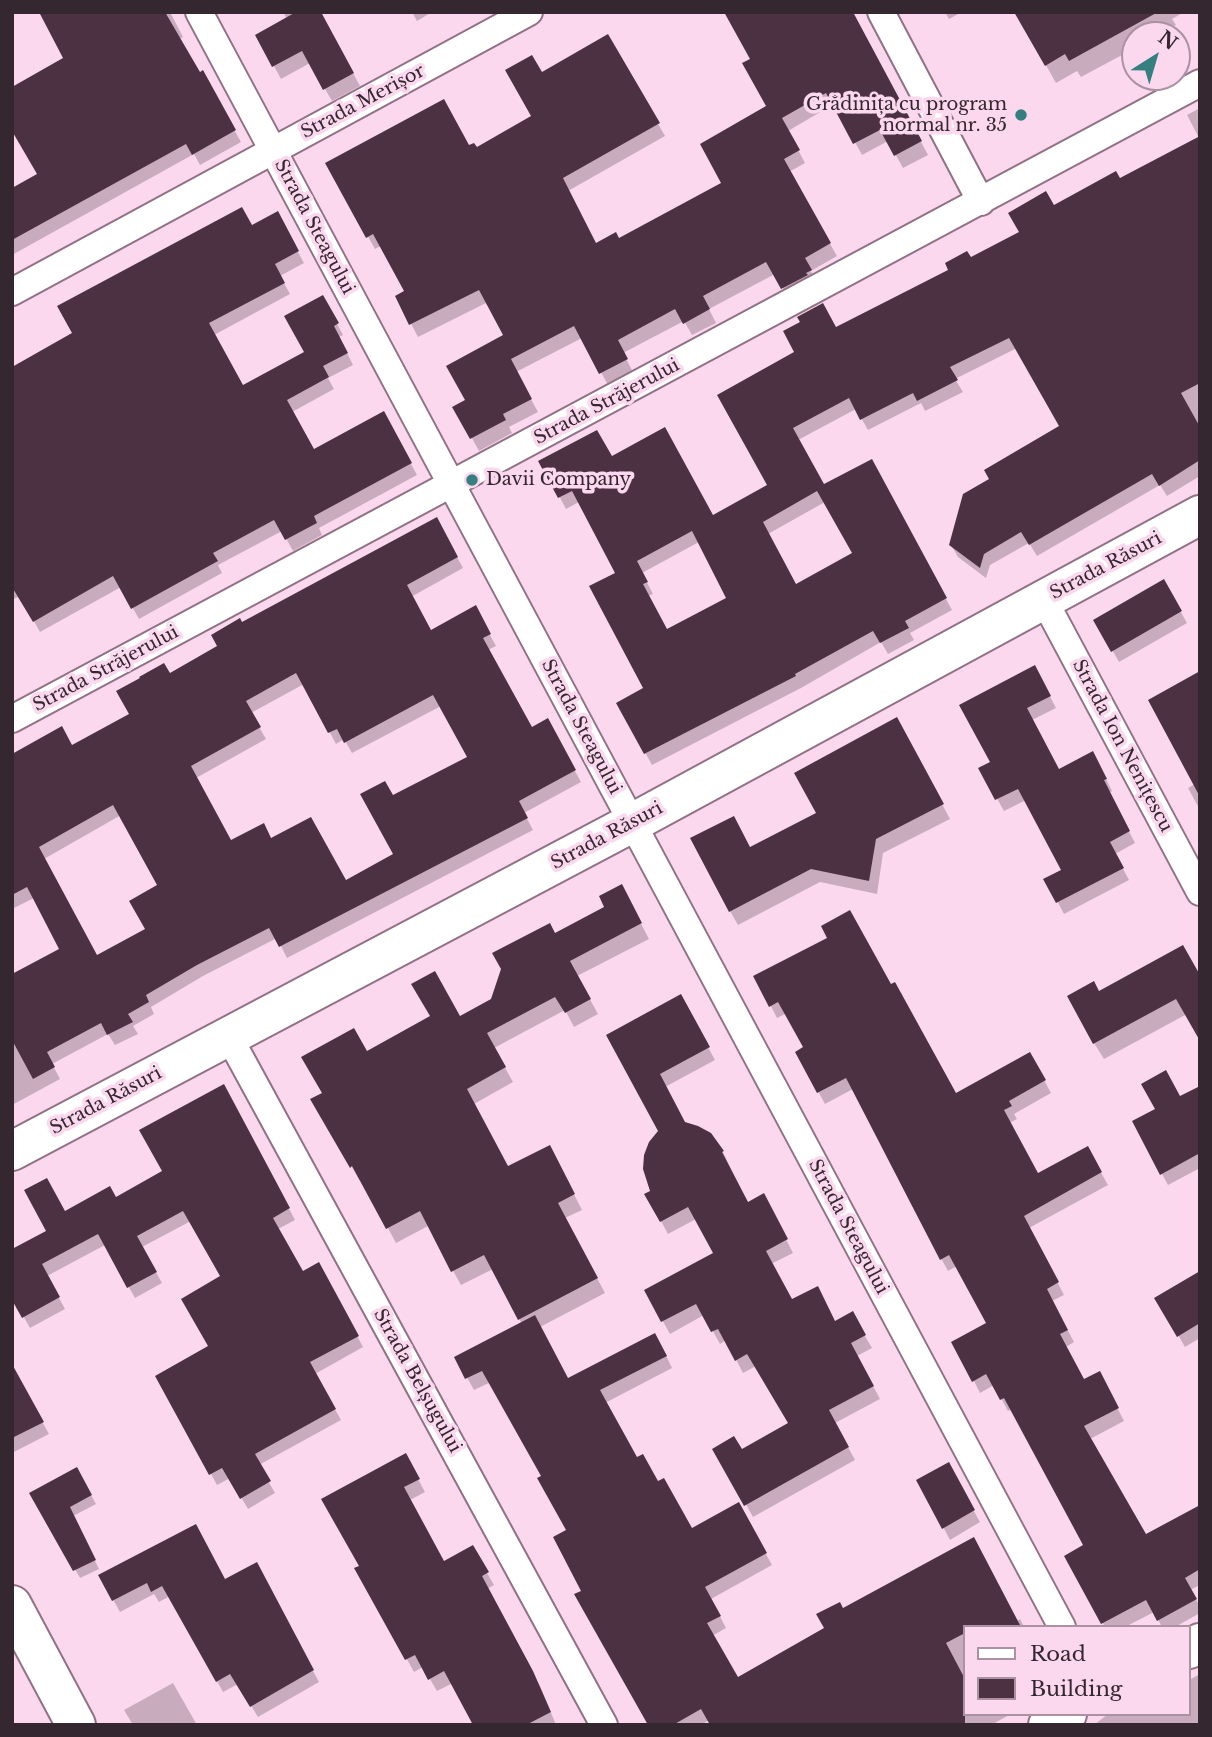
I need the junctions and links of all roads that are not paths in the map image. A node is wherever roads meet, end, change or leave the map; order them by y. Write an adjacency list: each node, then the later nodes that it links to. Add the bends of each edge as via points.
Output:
1 (199, 12): 5 (street, Strada Steagului)
2 (529, 12): 5 (street, Strada Merișor)
3 (881, 12): 6 (street)
4 (1200, 83): 6 (street, Strada Străjerului)
5 (273, 150): 7 (street, Strada Merișor); 8 (street, Strada Steagului)
6 (981, 202): 8 (street, Strada Străjerului)
7 (12, 292)
8 (451, 485): 11 (street, Strada Străjerului); 12 (street, Strada Steagului)
9 (1200, 515): 10 (street, Strada Răsuri)
10 (1044, 600): 12 (street, Strada Răsuri); 13 (street, Strada Ion Nenițescu)
11 (12, 719)
12 (632, 822): 14 (street, Strada Răsuri); 17 (street, Strada Steagului)
13 (1200, 892)
14 (229, 1037): 15 (street, Strada Răsuri); 20 (street, Strada Belșugului)
15 (12, 1151)
16 (12, 1605): 19 (street)
17 (1061, 1625)
18 (1064, 1716): 21 (street)
19 (76, 1725)
20 (604, 1725)
21 (1048, 1725)

